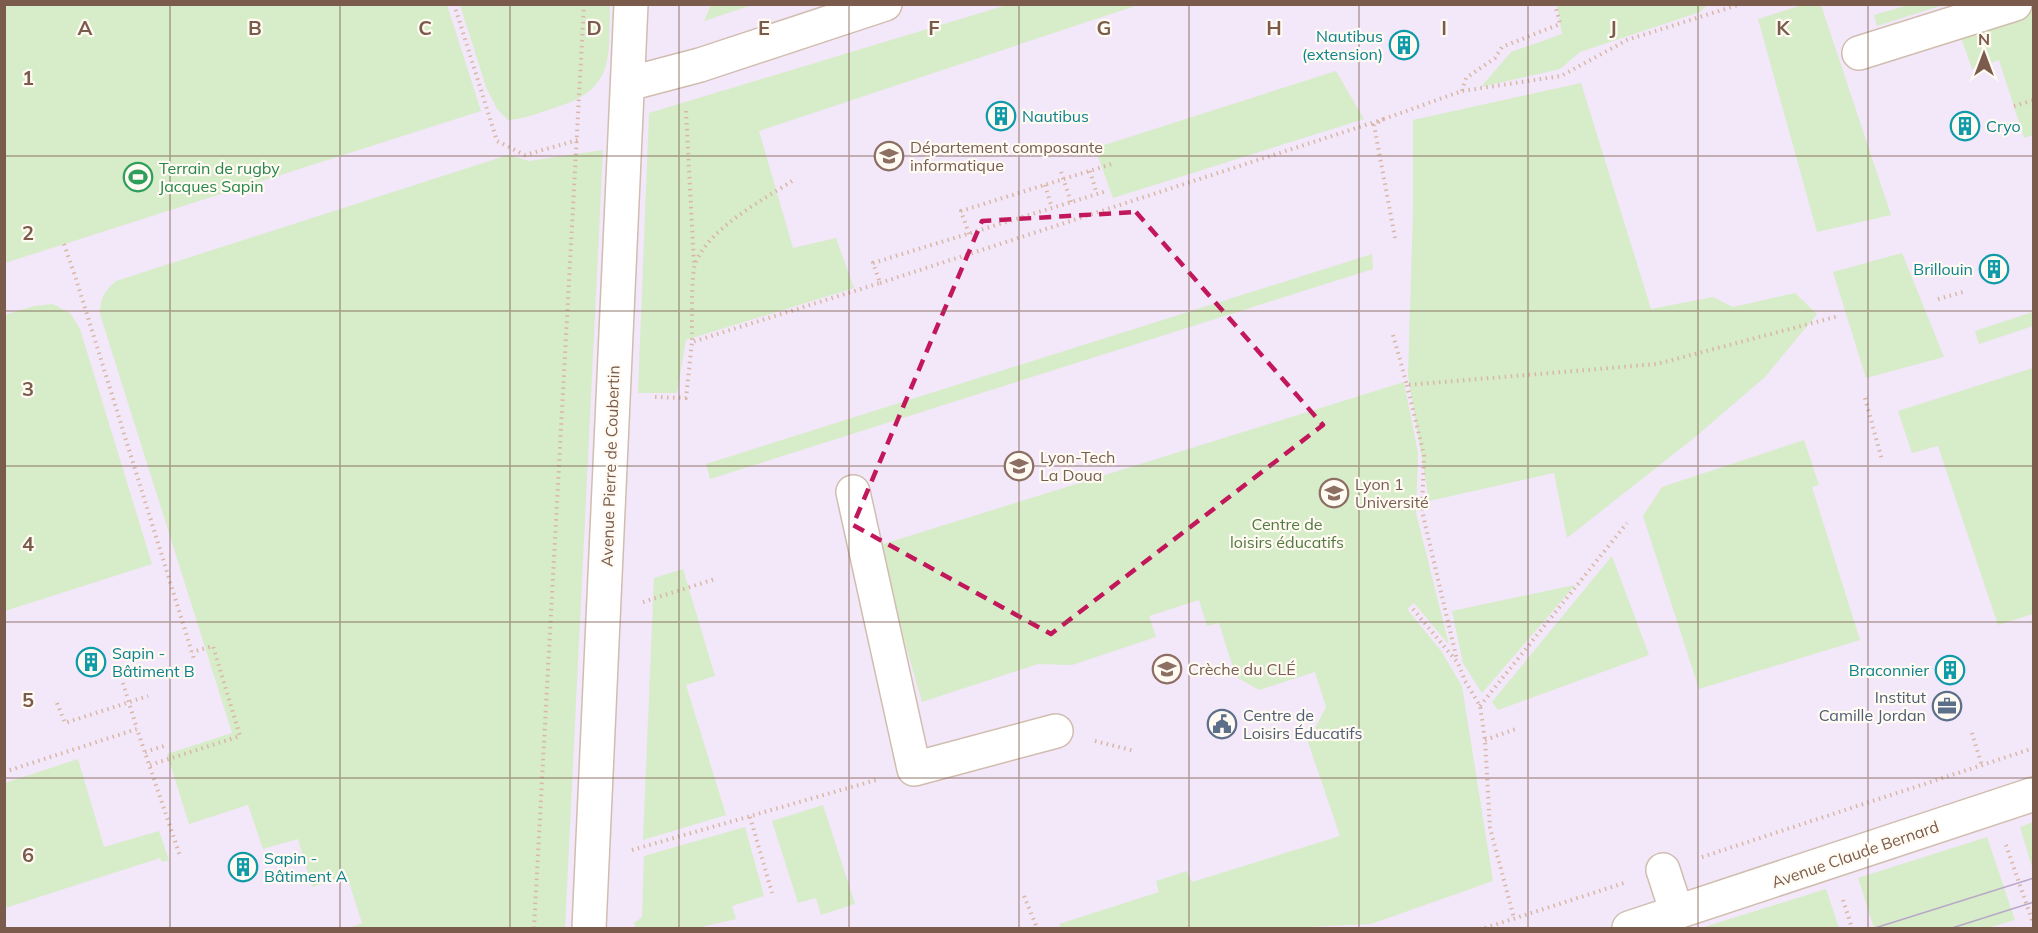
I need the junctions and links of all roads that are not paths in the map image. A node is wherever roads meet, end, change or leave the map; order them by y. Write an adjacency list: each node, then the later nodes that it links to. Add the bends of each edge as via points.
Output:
1 (631, 4): 5 (street, Avenue Pierre de Coubertin)
2 (885, 4): 5 (street, via 700,65)
3 (2015, 4): 4 (street)
4 (1859, 53)
5 (628, 84): 11 (street, Avenue Pierre de Coubertin)
6 (853, 492): 7 (street, via 914,769)
7 (1056, 731)
8 (2034, 794): 10 (street, Avenue Claude Bernard)
9 (1663, 870): 10 (street)
10 (1677, 913): 12 (street, Avenue Claude Bernard)
11 (588, 928)
12 (1629, 928)

